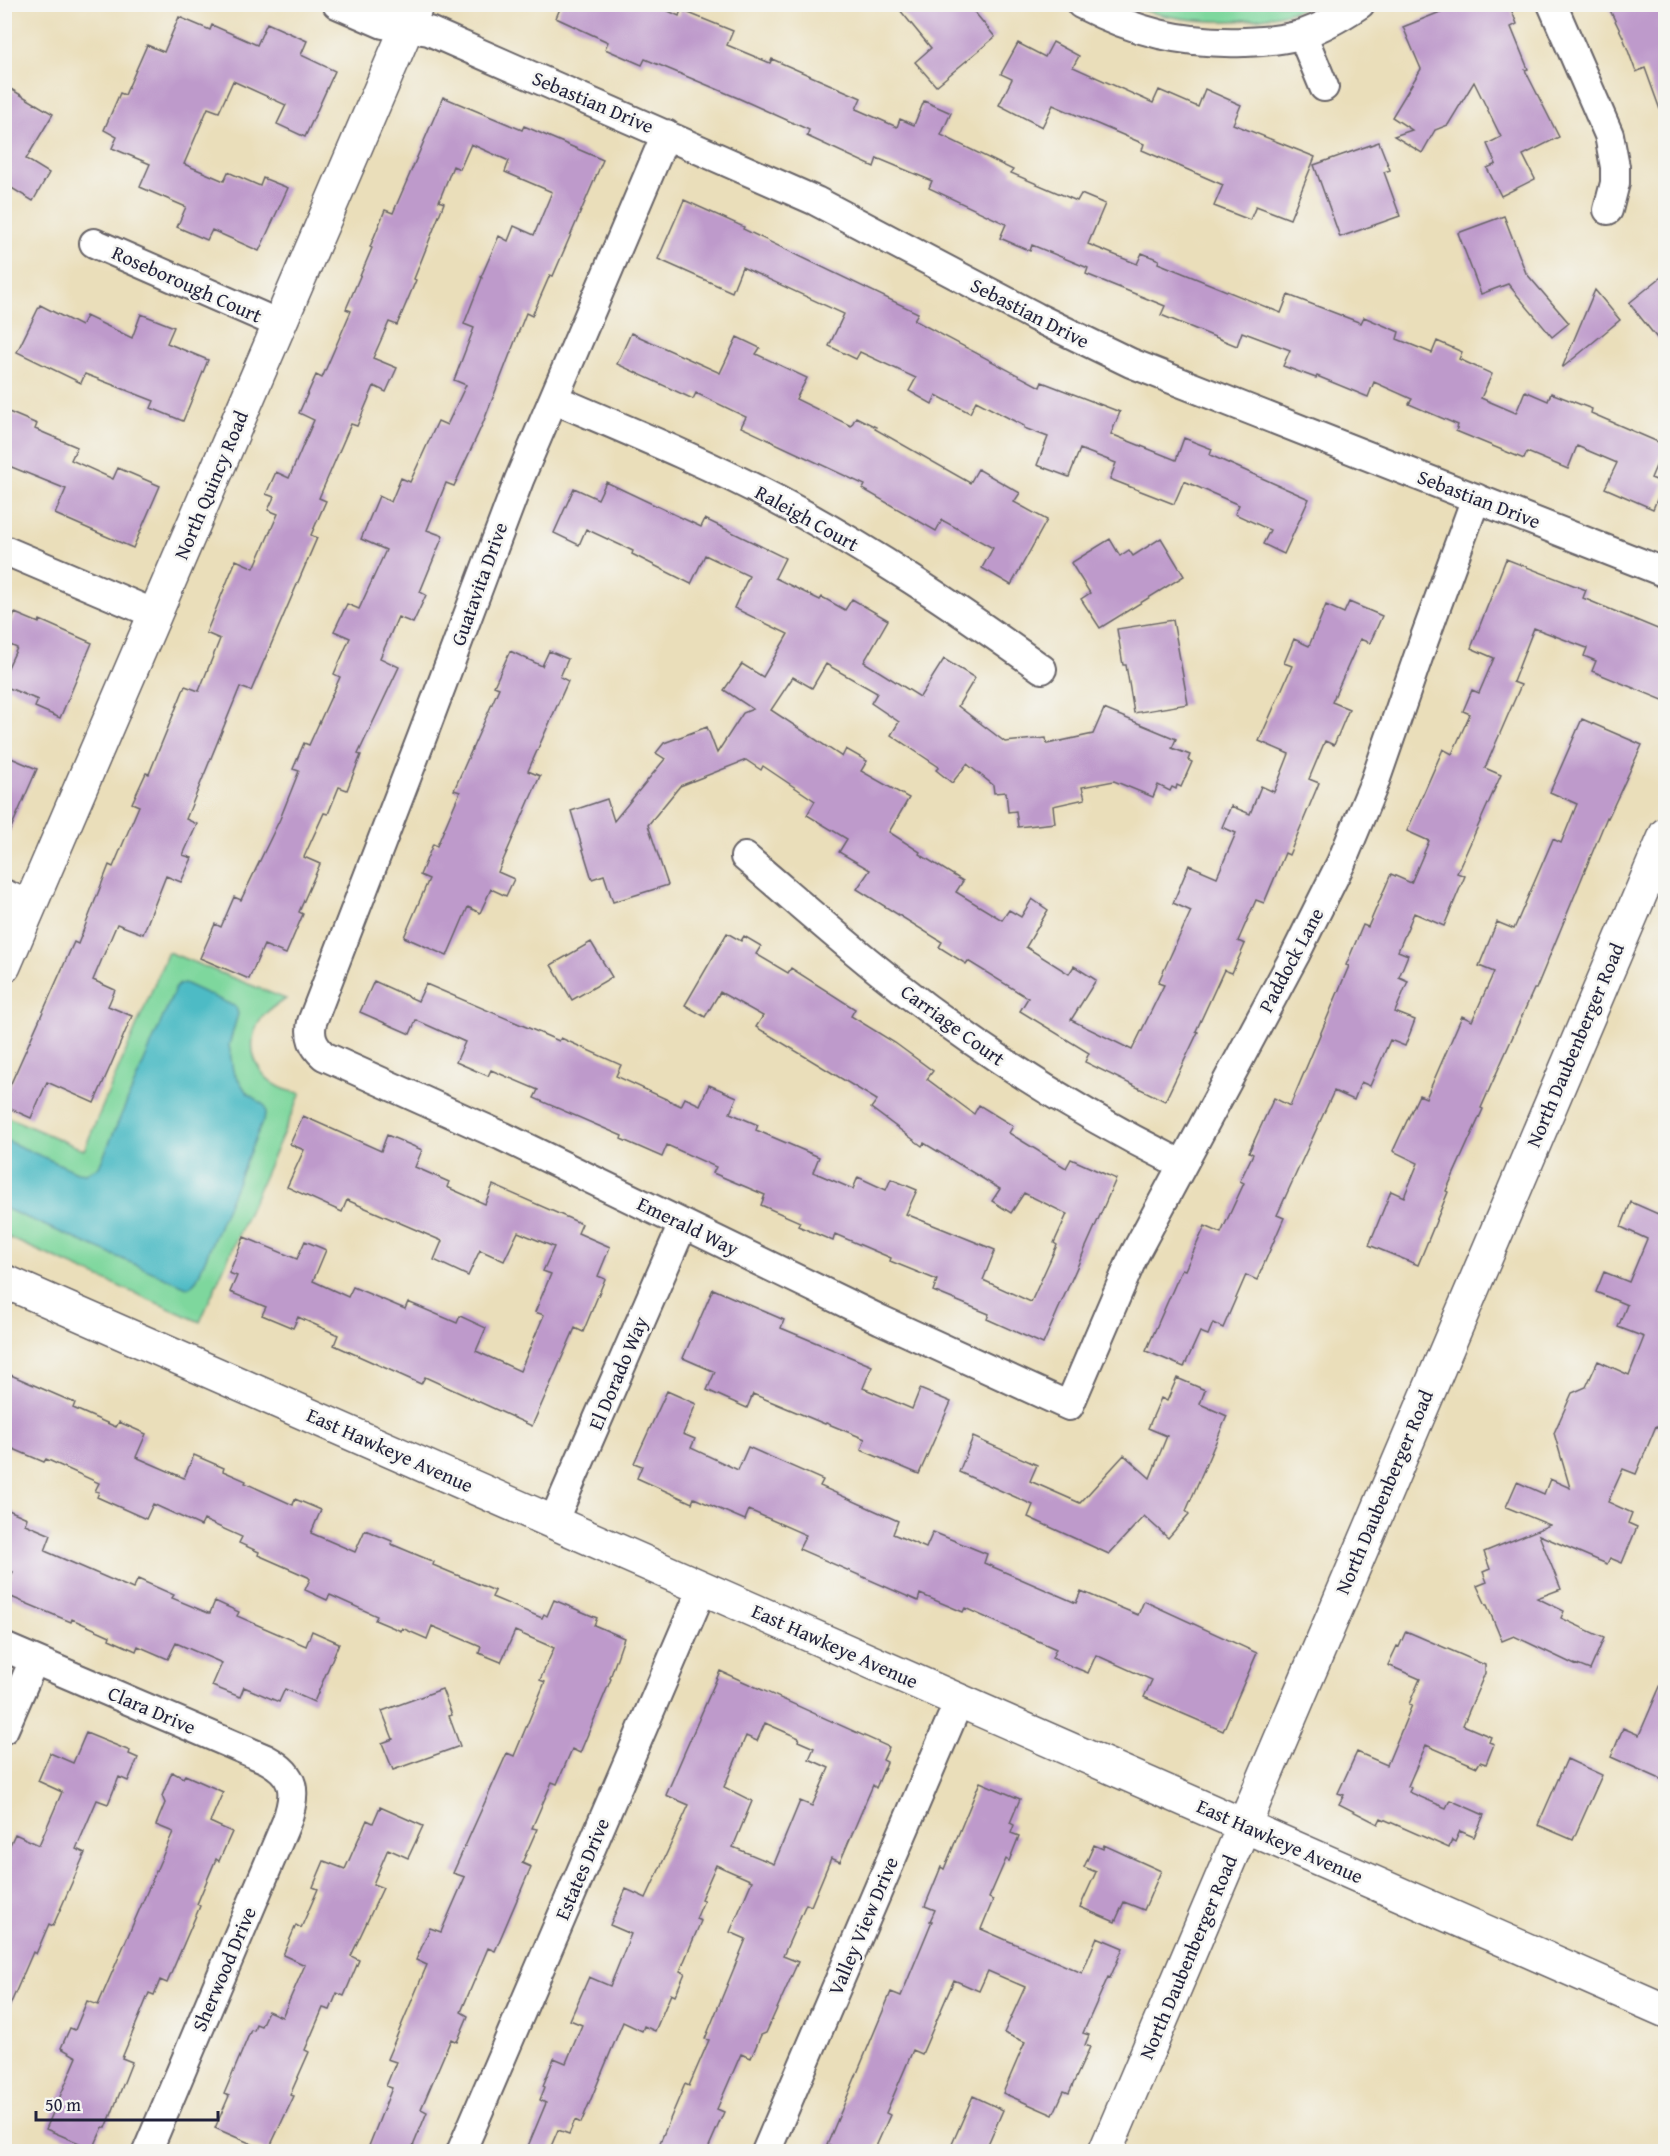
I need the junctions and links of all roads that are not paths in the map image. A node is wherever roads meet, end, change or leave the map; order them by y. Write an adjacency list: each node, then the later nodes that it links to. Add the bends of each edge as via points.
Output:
1 (337, 4): 5 (street, Sebastian Drive, via 383,24)
2 (1081, 4): 6 (street, via 1124,24 1184,39 1252,41)
3 (1359, 4): 6 (street)
4 (1552, 4): 9 (street, via 1609,135 1615,183)
5 (412, 16): 8 (street, Sebastian Drive, via 429,31); 11 (street, North Quincy Road)
6 (1302, 34): 7 (street)
7 (1324, 87)
8 (666, 134): 12 (street, Guatavita Drive); 13 (street, Sebastian Drive, via 816,201 1036,318 1131,363)
9 (1608, 210)
10 (94, 243): 11 (street, Roseborough Court)
11 (279, 324): 16 (street, North Quincy Road)
12 (554, 399): 17 (street, Raleigh Court, via 683,454 778,501 918,584); 22 (street, Guatavita Drive, via 490,554 312,1022)
13 (1476, 498): 15 (street, Sebastian Drive); 23 (street, Paddock Lane, via 1350,844 1295,955)
14 (4, 550): 16 (street)
15 (1665, 573)
16 (155, 615): 20 (street, North Quincy Road)
17 (1042, 669)
18 (1665, 834): 34 (street, North Daubenberger Road)
19 (745, 856): 23 (street, Carriage Court, via 888,978 977,1044 1076,1108)
20 (17, 899): 21 (street, North Quincy Road)
21 (4, 966)
22 (312, 1041): 24 (street, Emerald Way, via 324,1056)
23 (1181, 1164): 26 (street, Paddock Lane, via 1129,1265)
24 (682, 1224): 26 (street, Emerald Way); 27 (street, El Dorado Way)
25 (4, 1281): 27 (street, East Hawkeye Avenue)
26 (1069, 1406)
27 (553, 1522): 28 (street, East Hawkeye Avenue)
28 (702, 1587): 31 (street, East Hawkeye Avenue); 37 (street, Estates Drive)
29 (4, 1647): 30 (street, Clara Drive)
30 (34, 1660): 32 (street); 33 (street, Clara Drive, via 266,1759 282,1770)
31 (959, 1701): 34 (street, East Hawkeye Avenue); 38 (street, Valley View Drive)
32 (4, 1729)
33 (292, 1784): 36 (street, Sherwood Drive, via 293,1801 286,1823)
34 (1244, 1825): 35 (street, East Hawkeye Avenue); 39 (street, North Daubenberger Road)
35 (1665, 2011)
36 (147, 2151)
37 (461, 2151)
38 (766, 2151)
39 (1105, 2151)

